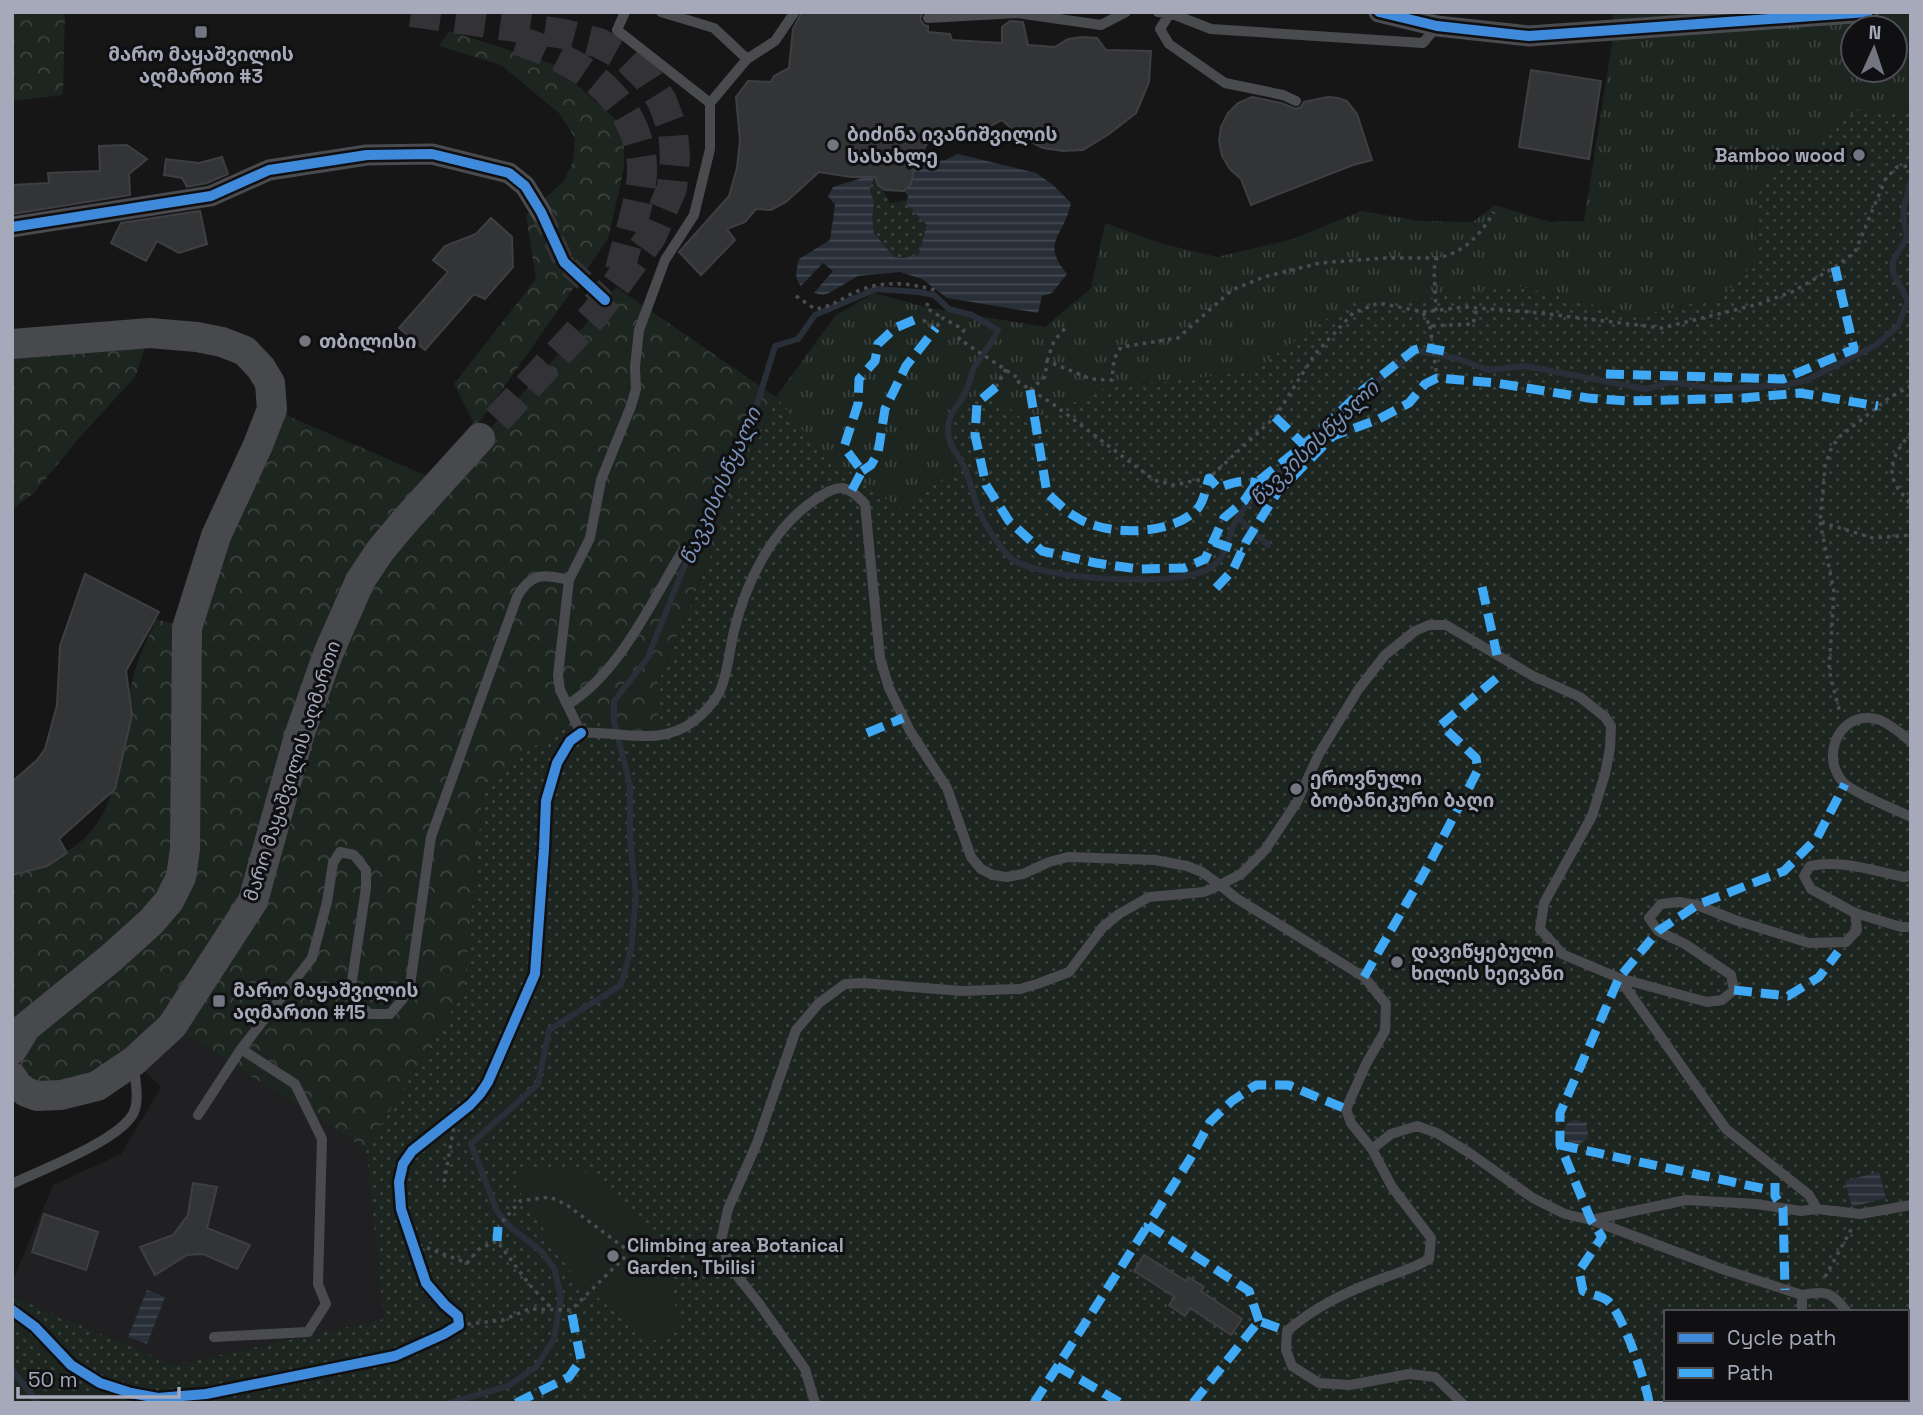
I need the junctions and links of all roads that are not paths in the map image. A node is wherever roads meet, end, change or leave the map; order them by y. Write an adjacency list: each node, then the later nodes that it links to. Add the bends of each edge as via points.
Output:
1 (625, 12): 13 (lane, via 617,30)
2 (661, 12): 11 (lane, via 714,28)
3 (794, 12): 11 (lane, via 775,41)
4 (1126, 12): 9 (lane, via 1101,25 1017,13)
5 (1158, 12): 8 (lane)
6 (1378, 12): 10 (street)
7 (1868, 12): 10 (street, via 1529,36)
8 (1170, 13): 10 (lane, via 1211,29 1423,43); 12 (lane, via 1160,29 1169,44 1211,75 1225,83)
9 (928, 18)
10 (1437, 26)
11 (747, 59): 13 (lane)
12 (1296, 101)
13 (710, 103): 19 (lane, via 710,149 694,215 665,260 639,330 636,389 601,480 590,538)
14 (541, 212): 15 (street, via 526,186 509,173 432,153 367,155 269,170 211,196)
15 (12, 227)
16 (12, 344): 29 (main road, via 150,333 222,342 245,351 261,368 271,383 272,409 216,536 187,628 181,877 151,922 26,1027)
17 (480, 438): 30 (main road, მარო მაყაშვილის აღმართი, via 404,522 360,581 299,736 253,901 172,1026)
18 (683, 550): 20 (lane, via 613,666)
19 (569, 580): 20 (lane, via 558,675); 28 (lane, via 539,576 517,597 431,837 410,985 402,1000 390,1014 370,1014 357,1003 351,988 366,870 354,855 340,852 332,863 312,958)
20 (567, 705): 24 (lane, via 581,733 657,737 695,721 719,692 738,616 770,545 814,500 842,487 852,490 865,504 880,658 889,688 909,732 947,788 971,857 981,869 1007,877 1068,857 1155,860 1187,866)
21 (1911, 742): 22 (lane, via 1878,720 1860,719 1835,738 1833,760 1845,784)
22 (1911, 817)
23 (1911, 876): 25 (lane, via 1843,865 1810,866 1804,876 1811,889)
24 (1220, 885): 27 (lane, via 1241,874 1265,850 1297,802 1352,700 1385,655 1415,631 1446,625 1533,676 1580,697 1611,726 1605,774 1592,816 1544,903 1540,929 1562,954); 33 (lane, via 1364,977 1386,1004 1385,1031 1346,1109 1351,1123); 42 (lane, via 1204,892 1149,897 1103,927 1069,972 1037,984 961,991 845,984 819,1003 796,1030 720,1241 730,1267 805,1369)
25 (1854, 914): 26 (lane); 27 (lane, via 1857,930 1846,942 1809,943 1697,905 1661,904 1649,918 1658,931 1731,975 1734,990 1722,1000 1707,1002)
26 (1911, 927)
27 (1619, 978): 36 (lane, via 1726,1129 1809,1195)
28 (242, 1049): 32 (lane); 41 (lane, via 295,1084 322,1139 318,1284 326,1304 308,1332)
29 (12, 1050)
30 (134, 1060): 31 (main road, მარო მაყაშვილის აღმართი, via 97,1086 61,1095 26,1092); 34 (lane, via 136,1103 125,1124 111,1136)
31 (12, 1077)
32 (198, 1115)
33 (1373, 1149): 37 (lane, via 1391,1134 1417,1126 1471,1154 1533,1198 1565,1214); 43 (lane, via 1392,1187 1431,1238 1429,1259 1312,1310 1287,1331 1286,1350 1292,1366 1319,1383 1350,1385 1409,1374 1435,1377)
34 (12, 1184)
35 (1911, 1205): 36 (lane, via 1860,1214)
36 (1816, 1209): 37 (lane, via 1686,1199)
37 (1591, 1220): 38 (lane)
38 (1802, 1295): 39 (lane); 40 (lane, via 1820,1291 1835,1296)
39 (1802, 1310)
40 (1846, 1310)
41 (214, 1337)
42 (815, 1403)
43 (1462, 1403)

